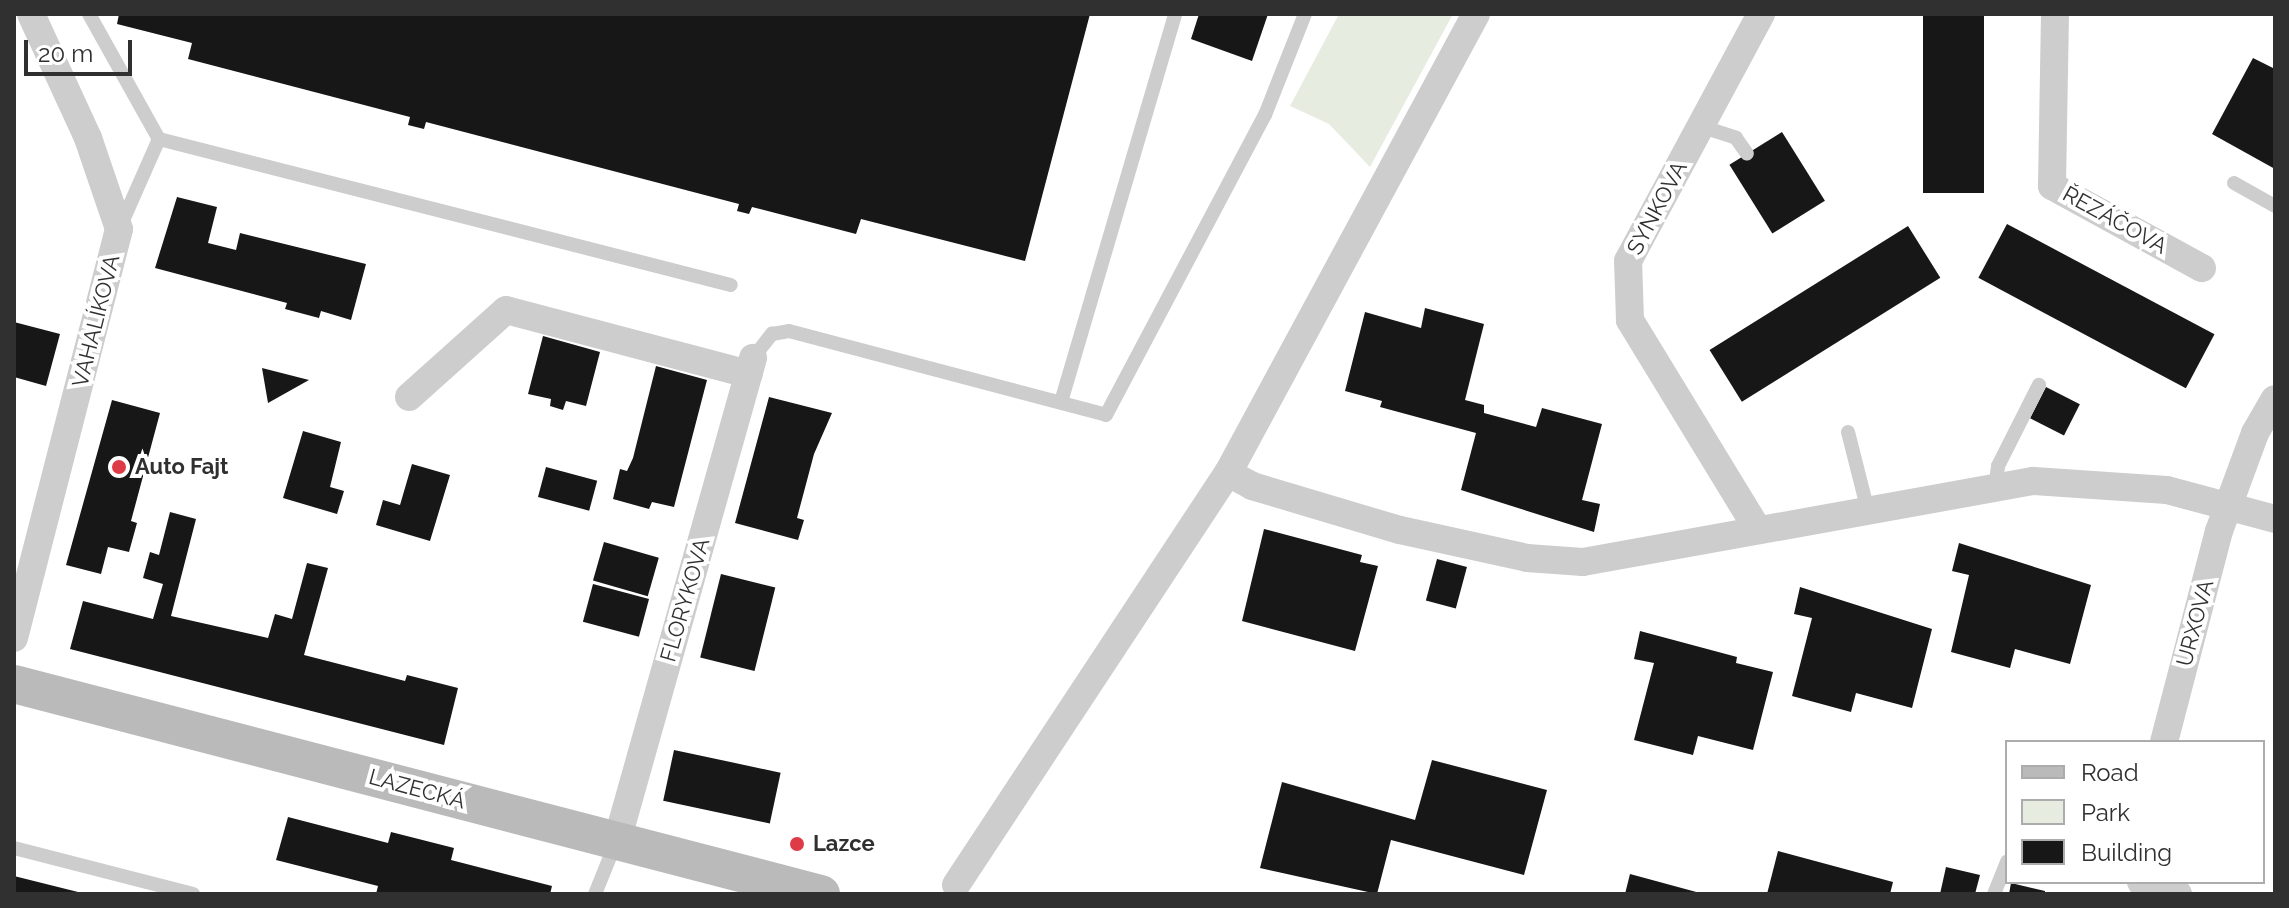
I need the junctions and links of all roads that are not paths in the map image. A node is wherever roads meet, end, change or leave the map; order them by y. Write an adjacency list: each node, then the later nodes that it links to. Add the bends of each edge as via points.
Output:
1 (31, 14): 13 (street, VAHALÍKOVA, via 88,138)
2 (89, 14): 9 (lane)
3 (1175, 14): 20 (lane)
4 (1305, 14): 20 (lane, via 1265,115 1106,415)
5 (1476, 14): 22 (street)
6 (1761, 14): 8 (street, SYNKOVA)
7 (2055, 14): 14 (street, ŘEZÁČOVA, via 2052,186)
8 (1700, 126): 10 (lane, via 1736,138); 27 (street, SYNKOVA, via 1628,261 1630,320)
9 (159, 139): 13 (lane); 15 (lane)
10 (1747, 154)
11 (2234, 183): 12 (lane)
12 (2275, 206)
13 (119, 229): 28 (street, VAHALÍKOVA)
14 (2202, 268)
15 (731, 285)
16 (751, 366): 18 (street, via 506,310); 20 (lane, via 772,334 789,331); 31 (street, FLORYKOVA)
17 (2039, 385): 23 (lane, via 1998,466)
18 (409, 397)
19 (2275, 399): 24 (street, URXOVA, via 2255,433)
20 (1061, 402)
21 (1848, 432): 25 (lane)
22 (1228, 473): 27 (street, via 1252,486 1384,525 1527,558 1583,562); 35 (street)
23 (1995, 488): 24 (street, via 2034,481 2167,490); 25 (street)
24 (2227, 505): 26 (street); 30 (street, URXOVA)
25 (1868, 511): 27 (street)
26 (2275, 519)
27 (1758, 530)
28 (14, 638)
29 (14, 684): 31 (main road, LAZECKÁ)
30 (2165, 740)
31 (617, 841): 37 (lane); 38 (main road, LAZECKÁ)
32 (14, 848): 36 (lane)
33 (2005, 866): 39 (lane)
34 (2147, 884): 40 (street)
35 (956, 885)
36 (193, 894)
37 (595, 894)
38 (821, 894)
39 (1994, 894)
40 (2178, 894)

